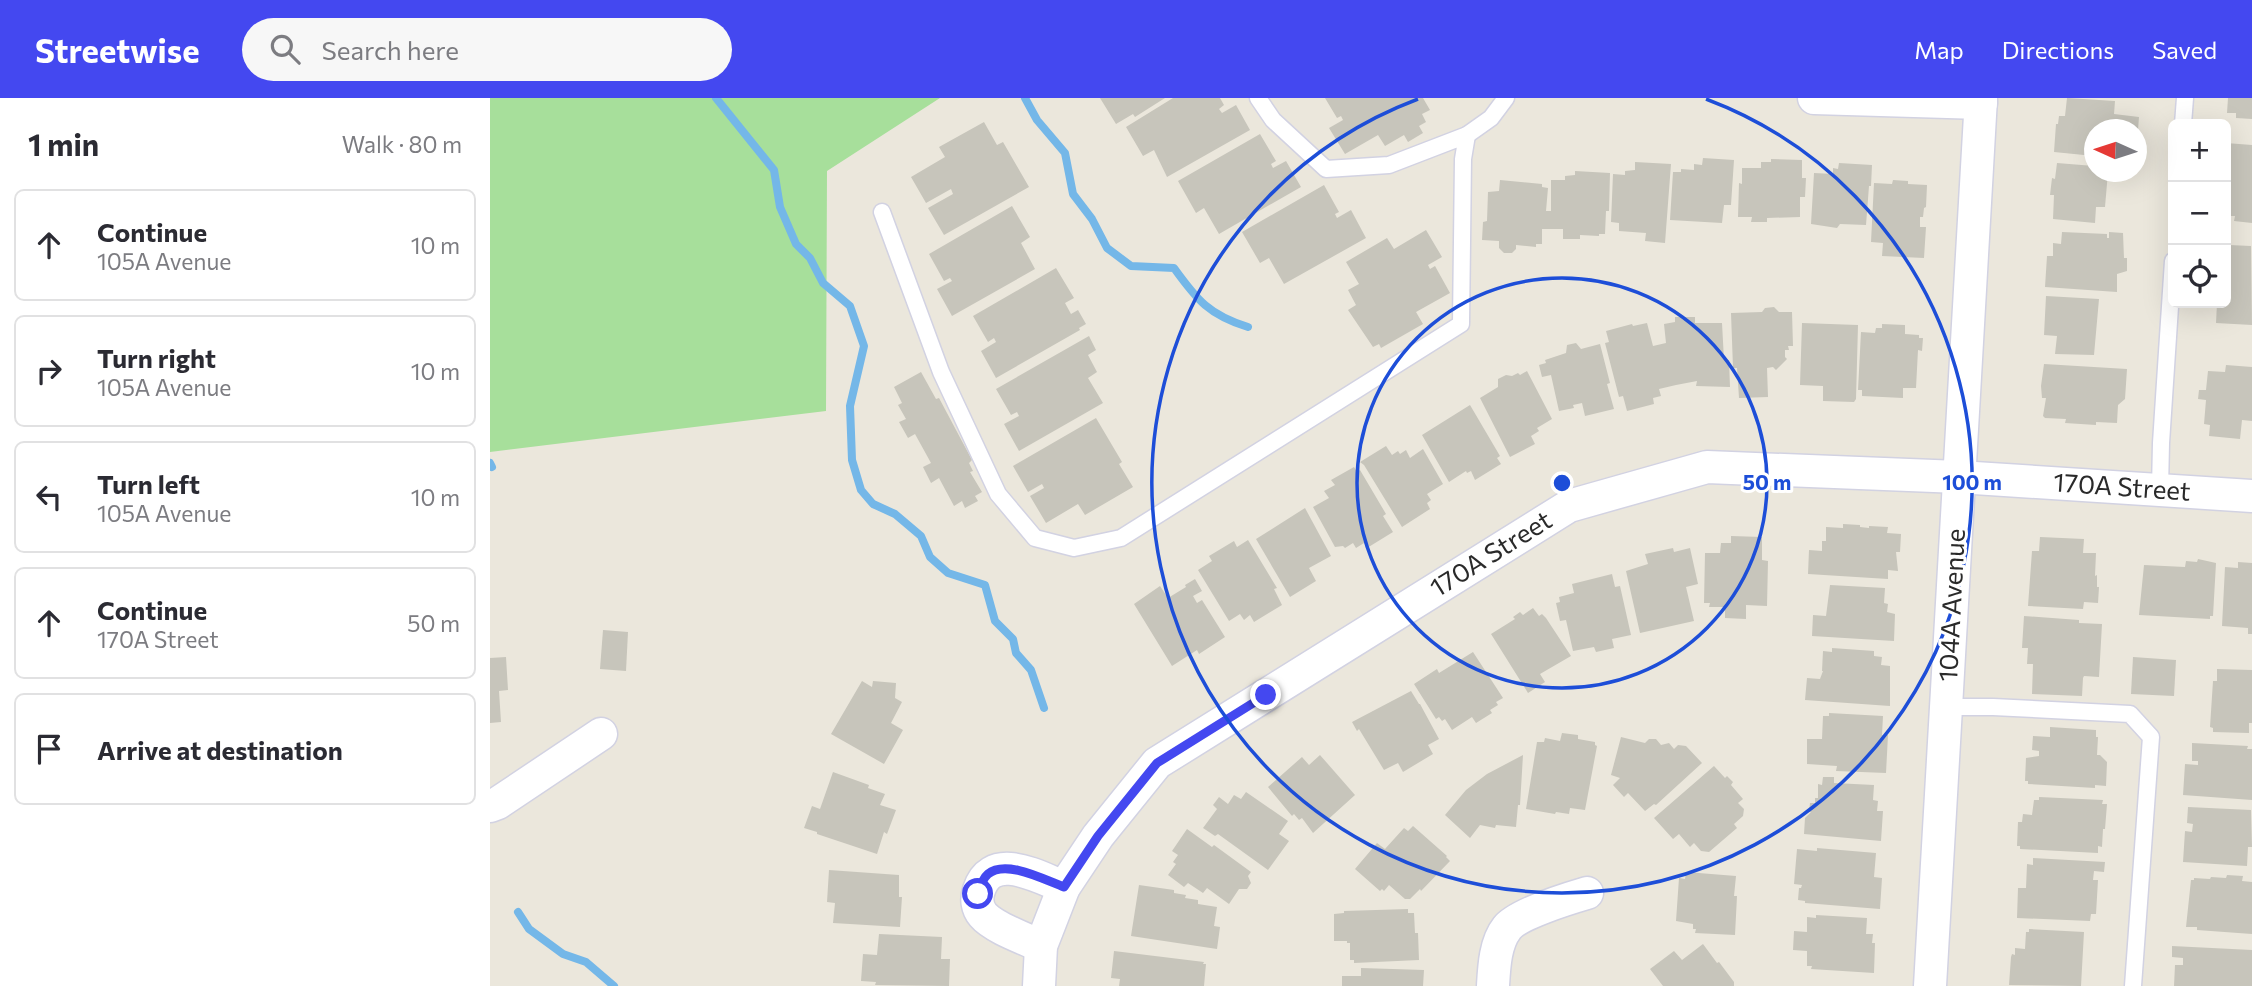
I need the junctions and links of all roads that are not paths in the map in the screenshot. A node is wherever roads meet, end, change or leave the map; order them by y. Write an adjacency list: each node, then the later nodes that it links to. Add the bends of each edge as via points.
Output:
1 (1258, 98): 7 (lane, via 1273,120 1326,169 1388,164)
2 (1506, 98): 7 (lane)
3 (1814, 98): 5 (street)
4 (2185, 98): 6 (lane)
5 (1981, 101): 10 (street, 104A Avenue)
6 (2183, 119)
7 (1467, 135): 8 (lane, via 1461,324 1121,538 1074,548 1035,538 998,494 941,372)
8 (882, 212)
9 (2170, 308): 11 (lane)
10 (1959, 477): 11 (street, 170A Street); 13 (street, 104A Avenue); 16 (street, 170A Street, via 1707,467 1569,506 1157,763)
11 (2160, 489): 12 (street, 170A Street)
12 (2252, 496)
13 (1946, 707): 21 (street, 104A Avenue); 22 (lane, via 2130,714 2151,737)
14 (601, 734): 15 (street)
15 (490, 806)
16 (1064, 887): 18 (street, 170A Street); 18 (street, via 1010,867 988,874 982,883 977,904 982,914)
17 (1587, 893): 20 (street, via 1517,919 1507,928)
18 (1041, 946): 19 (street, 170A Street)
19 (1039, 986)
20 (1493, 986)
21 (1930, 986)
22 (2133, 986)

